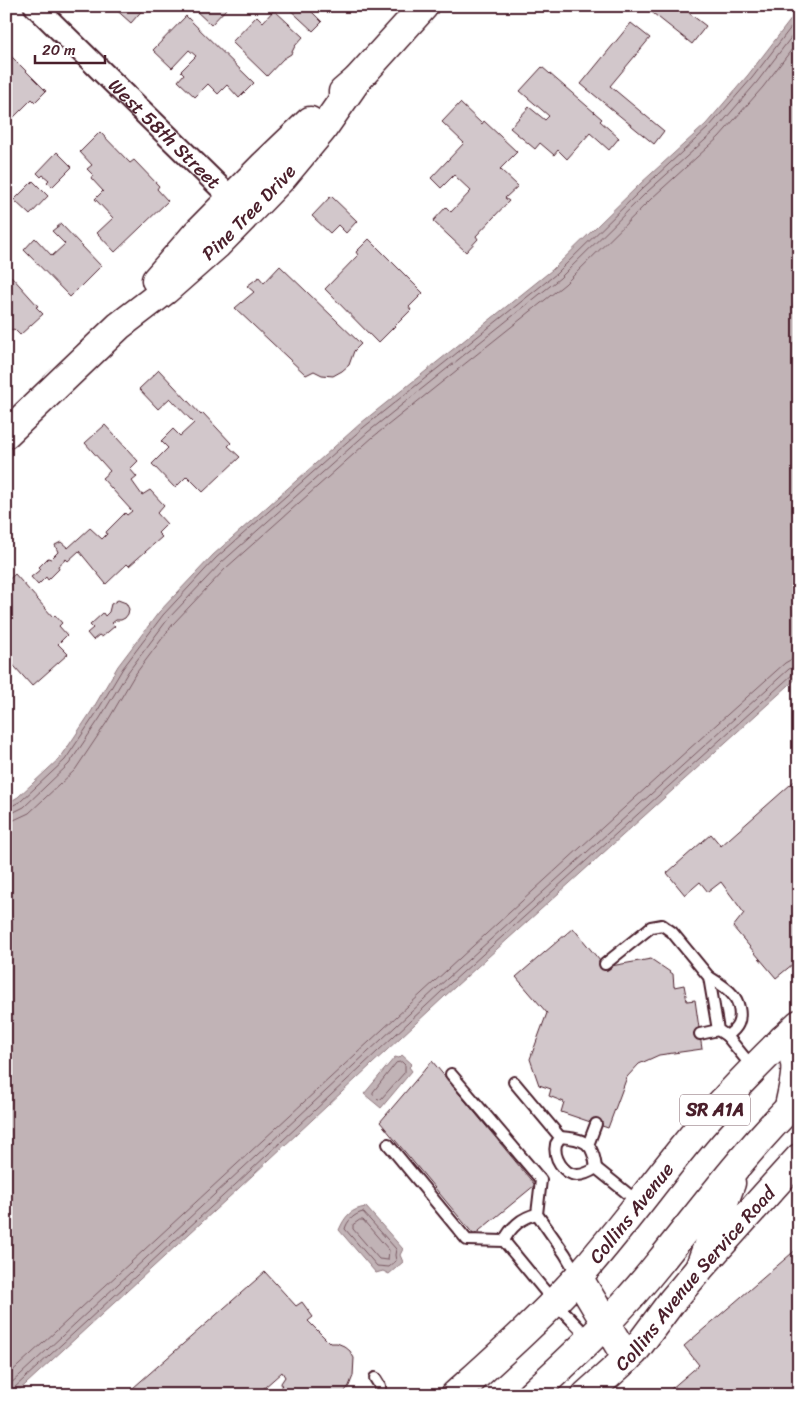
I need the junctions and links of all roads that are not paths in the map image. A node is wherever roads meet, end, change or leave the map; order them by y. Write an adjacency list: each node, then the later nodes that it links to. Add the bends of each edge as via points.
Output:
1 (35, 6): 4 (street, West 58th Street)
2 (424, 6): 3 (main road, Pine Tree Drive)
3 (357, 80): 4 (main road, Pine Tree Drive, via 312,118); 5 (main road, Pine Tree Drive, via 322,130 282,178 217,245)
4 (231, 198): 5 (main road, Pine Tree Drive, via 158,277)
5 (119, 326): 6 (main road, Pine Tree Drive)
6 (6, 434)
7 (606, 964): 8 (lane, via 651,927 662,925 672,932)
8 (709, 978): 9 (lane); 12 (lane, via 734,995 739,1005 739,1023)
9 (718, 1030): 11 (lane); 12 (lane)
10 (791, 1031): 13 (main road, Collins Avenue / SR A1A); 16 (main road, via 796,1070)
11 (700, 1034)
12 (727, 1036): 13 (lane)
13 (753, 1068): 24 (main road, Collins Avenue / SR A1A, via 685,1144)
14 (451, 1074): 25 (lane, via 541,1180)
15 (514, 1082): 18 (lane)
16 (794, 1102): 21 (main road, SR A1A)
17 (596, 1124): 20 (lane)
18 (560, 1137): 20 (lane); 23 (lane, via 556,1157 563,1168 578,1175)
19 (388, 1144): 26 (lane, via 467,1240)
20 (588, 1145): 23 (lane)
21 (739, 1161): 27 (main road); 30 (main road, SR A1A, via 659,1263)
22 (796, 1166): 27 (main road, Collins Avenue Service Road)
23 (596, 1168): 24 (lane)
24 (639, 1203): 28 (main road, Collins Avenue / SR A1A)
25 (537, 1214): 26 (lane, via 527,1216 508,1231); 28 (lane)
26 (504, 1241): 29 (lane)
27 (699, 1269): 31 (main road, Collins Avenue Service Road)
28 (578, 1277): 29 (main road, Collins Avenue / SR A1A); 30 (main road)
29 (554, 1302): 30 (lane); 34 (main road, Collins Avenue / SR A1A)
30 (597, 1331): 31 (main road); 35 (main road, SR A1A)
31 (627, 1360): 36 (main road, Collins Avenue Service Road)
32 (375, 1378): 33 (lane, via 380,1386)
33 (380, 1395)
34 (455, 1395)
35 (532, 1395)
36 (586, 1395)

